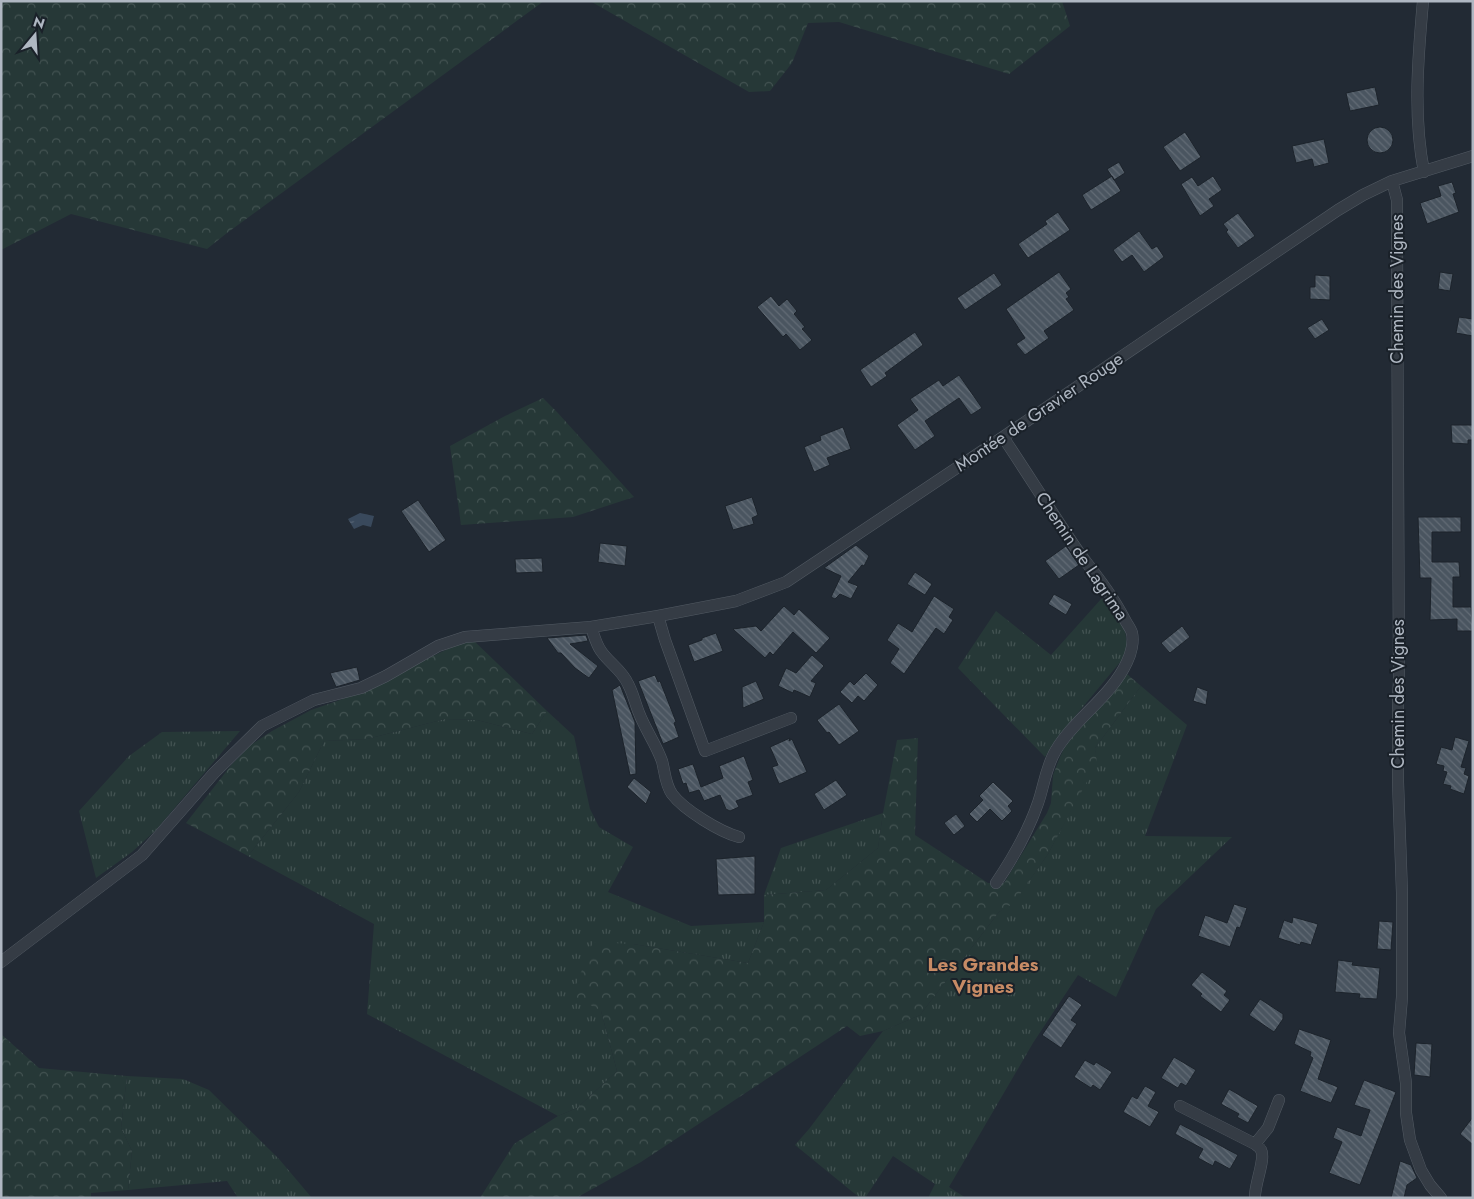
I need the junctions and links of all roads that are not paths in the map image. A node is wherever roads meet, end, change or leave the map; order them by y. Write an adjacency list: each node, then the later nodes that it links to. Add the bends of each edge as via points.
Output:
1 (1424, 1): 3 (street, via 1418,85)
2 (1473, 156): 3 (street, Montée de Gravier Rouge)
3 (1424, 172): 4 (street, Montée de Gravier Rouge)
4 (1392, 181): 5 (street, Montée de Gravier Rouge, via 1307,230); 16 (street, Chemin des Vignes, via 1397,200 1398,782 1402,893 1399,1033 1410,1140 1421,1170)
5 (1003, 437): 6 (street, Montée de Gravier Rouge, via 786,582 736,601); 10 (street, Chemin de Lagrima, via 1118,607 1132,633 1132,649 1116,679 1066,734 1054,752 1031,823)
6 (658, 616): 7 (street, Montée de Gravier Rouge); 8 (street, via 705,751)
7 (591, 627): 9 (street, via 602,652 628,682 659,753 672,794 700,817); 11 (street, Montée de Gravier Rouge, via 491,634 452,641 361,688 314,700 262,726 214,773 142,856)
8 (791, 718)
9 (739, 837)
10 (996, 883)
11 (1, 962)
12 (1279, 1100): 14 (street, via 1268,1128)
13 (1180, 1106): 14 (street)
14 (1255, 1144): 15 (street, via 1262,1150 1262,1158)
15 (1255, 1198)
16 (1441, 1198)

